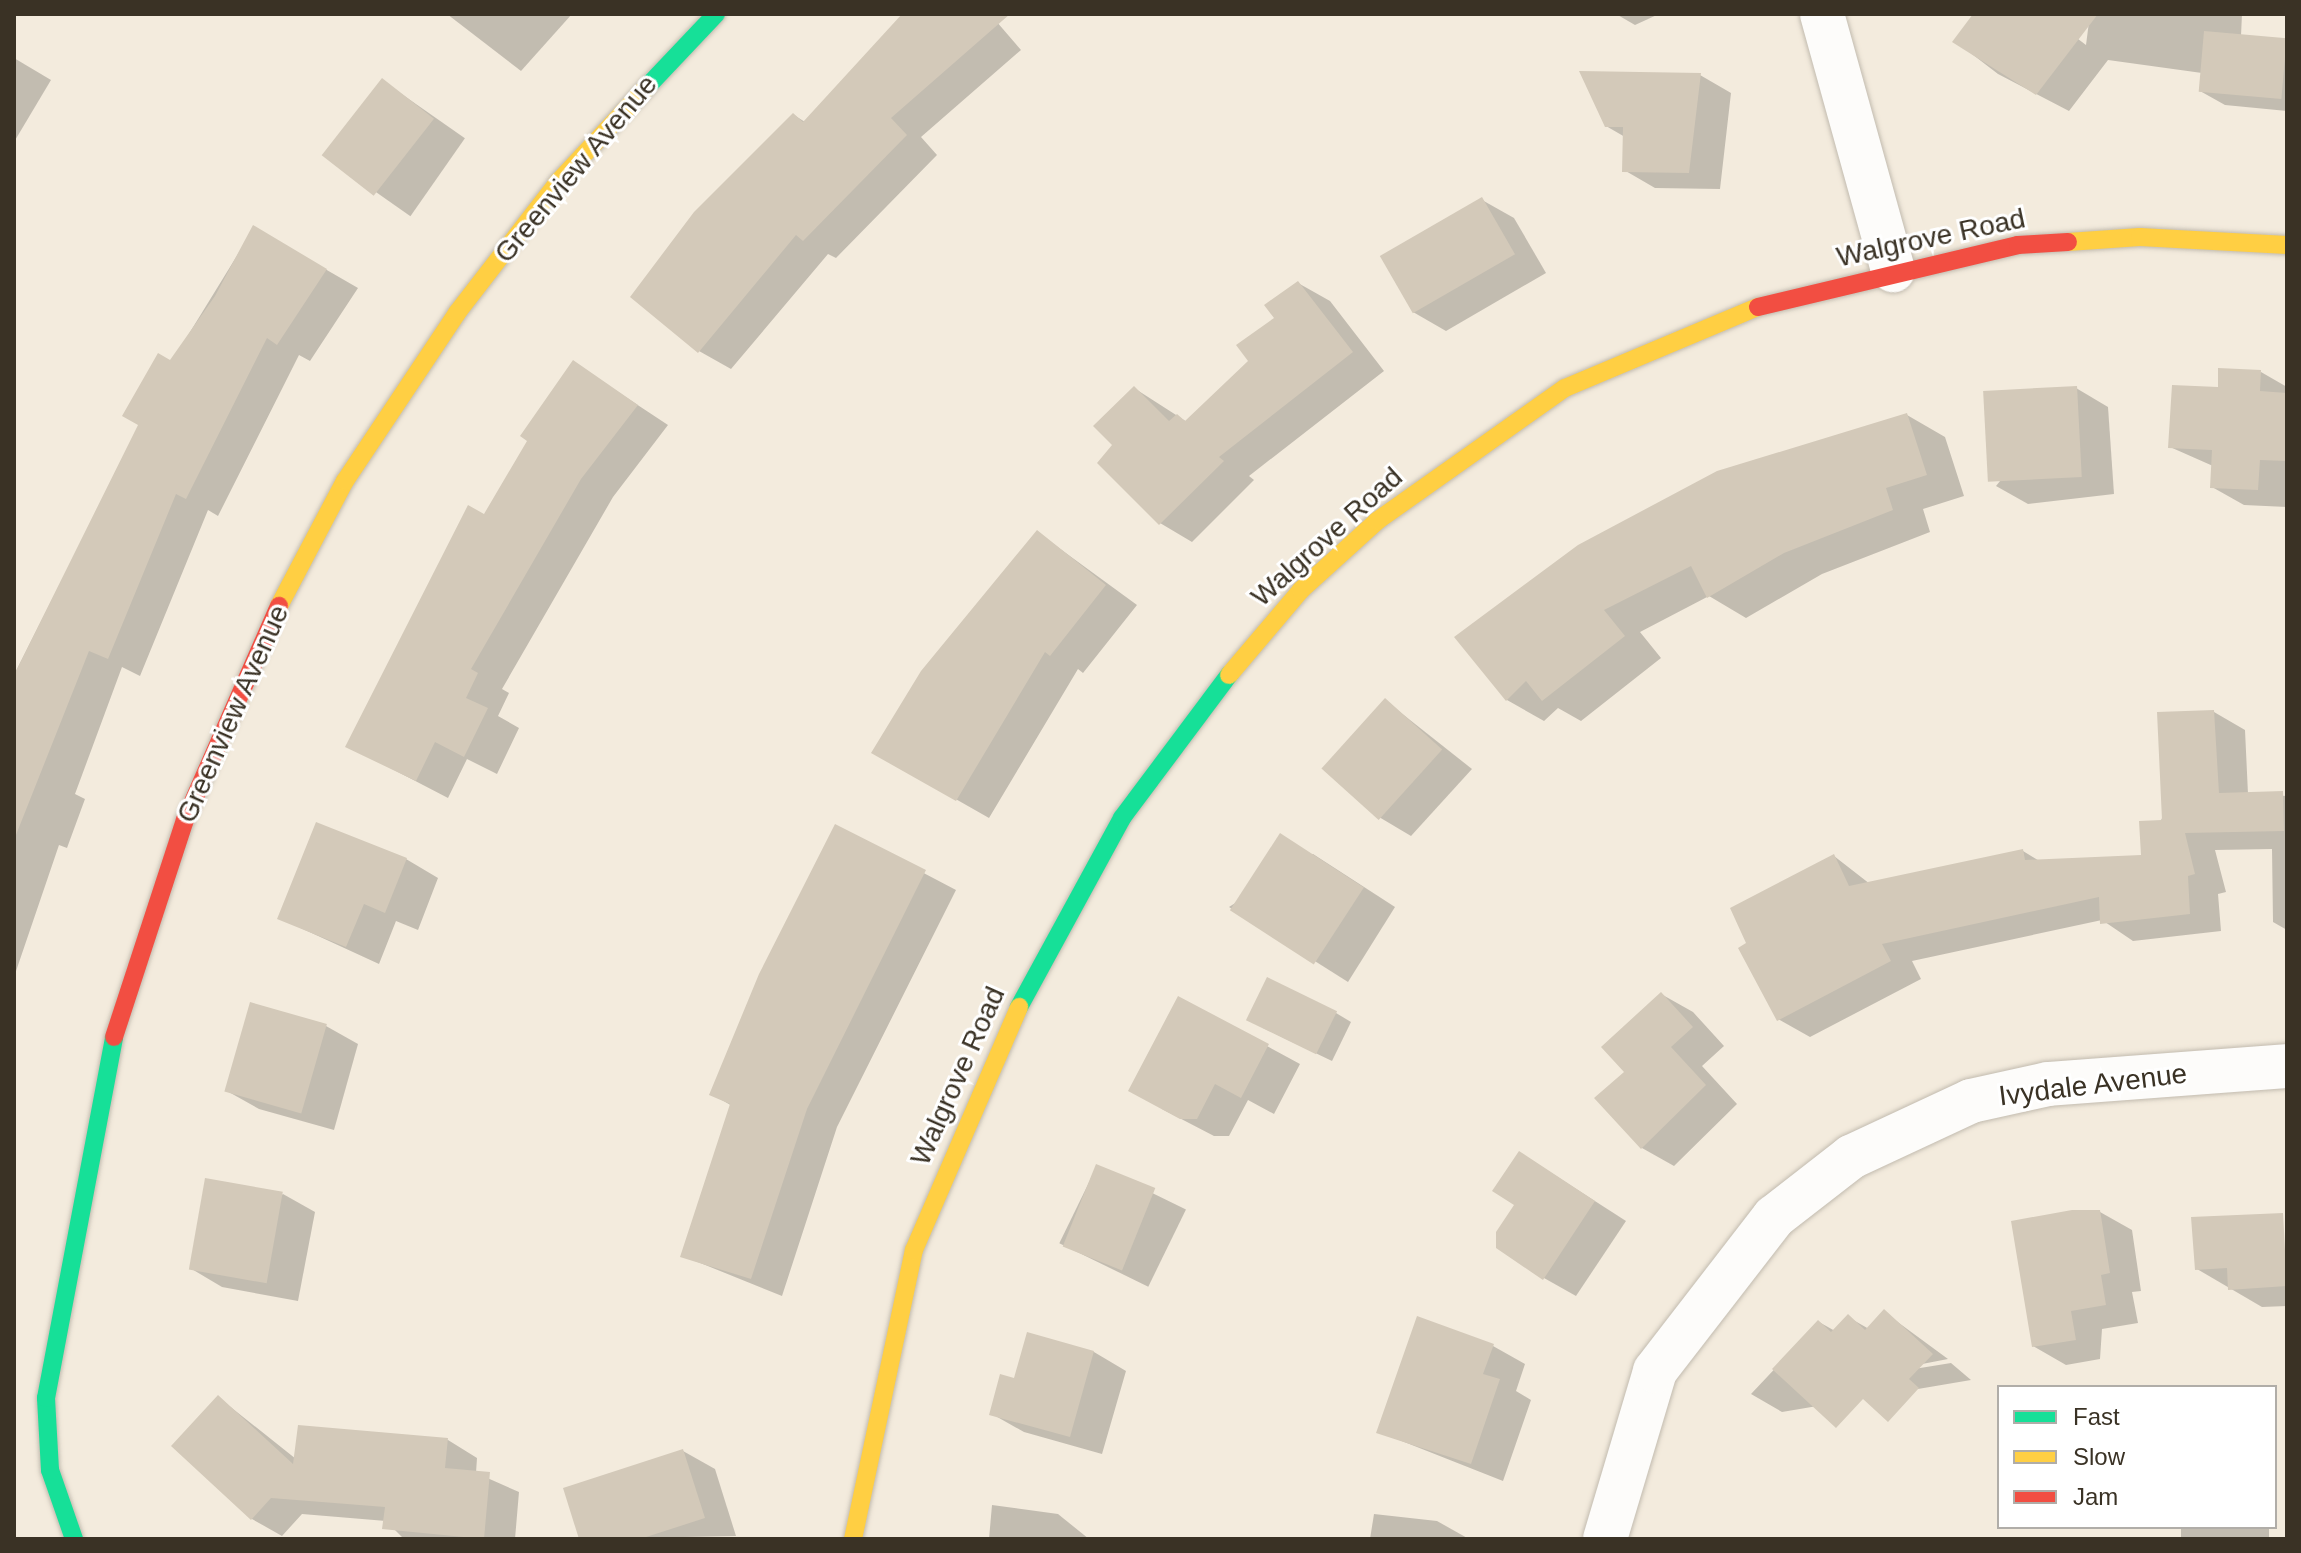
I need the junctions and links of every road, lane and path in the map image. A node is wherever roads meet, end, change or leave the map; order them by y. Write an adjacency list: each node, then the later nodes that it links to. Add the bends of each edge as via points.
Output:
1 (716, 14): 6 (street, Greenview Avenue, via 559,181 457,313 345,481 258,645 185,820 115,1034 77,1206 46,1398 50,1470)
2 (1822, 14): 4 (street)
3 (2287, 245): 4 (street, Walgrove Road, via 2140,237 2018,245)
4 (1893, 270): 7 (street, Walgrove Road, via 1737,312 1565,388 1377,521 1244,653 1122,818 964,1122 914,1250)
5 (2287, 1066): 8 (street, Ivydale Avenue, via 2048,1084 1971,1101 1851,1157 1774,1217 1655,1371)
6 (74, 1539)
7 (853, 1539)
8 (1605, 1539)

